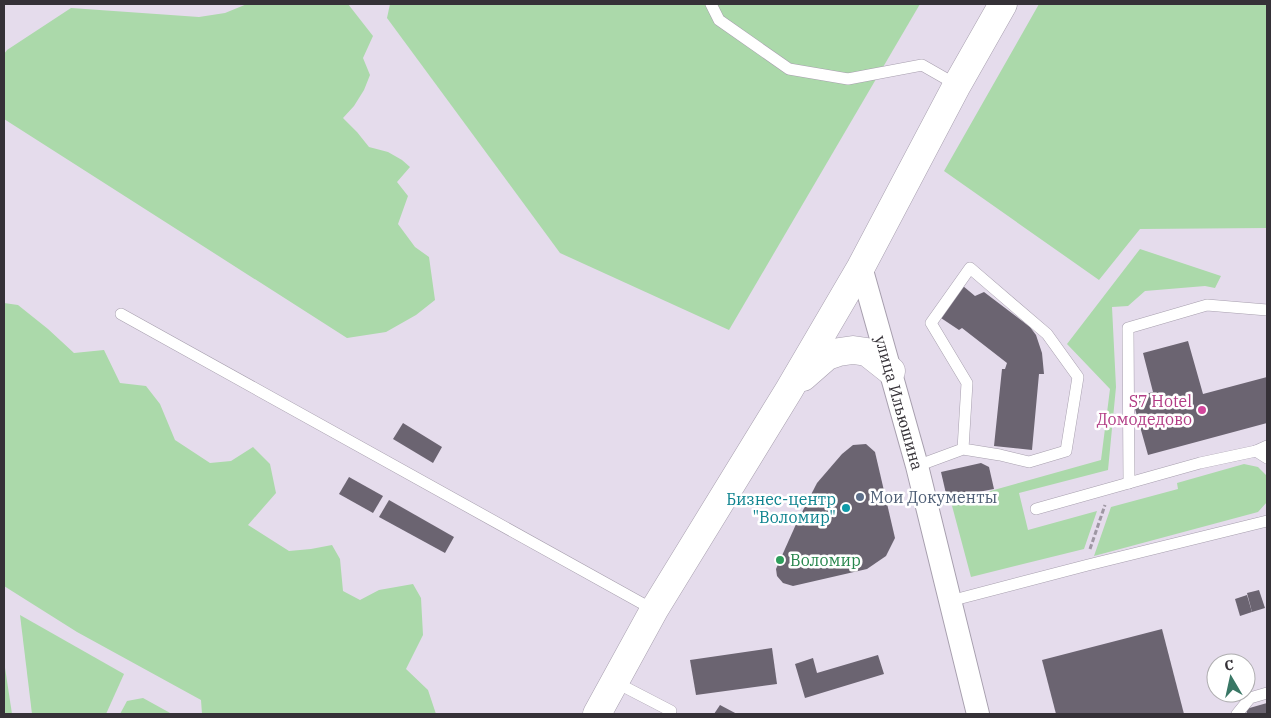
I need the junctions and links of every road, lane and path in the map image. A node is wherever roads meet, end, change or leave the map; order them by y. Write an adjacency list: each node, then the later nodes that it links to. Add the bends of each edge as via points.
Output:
1 (711, 4): 3 (lane, via 719,20 789,69 848,78 922,66)
2 (1003, 4): 3 (main road)
3 (957, 85): 4 (main road)
4 (861, 267): 7 (street, улица Ильюшина); 8 (main road)
5 (1267, 310): 14 (lane, via 1207,305 1128,328)
6 (122, 314): 20 (lane)
7 (891, 371): 8 (main road, via 867,352 839,352 827,356); 13 (street, улица Ильюшина)
8 (789, 390): 20 (main road)
9 (1267, 446): 11 (lane)
10 (963, 449): 10 (lane, via 967,383 931,323 970,268 1046,334 1078,376 1066,451 1029,462); 13 (lane)
11 (1256, 451): 12 (lane); 14 (lane)
12 (1267, 458)
13 (917, 466): 19 (street, улица Ильюшина)
14 (1129, 483): 15 (lane)
15 (1111, 488): 16 (lane); 18 (path)
16 (1036, 510)
17 (1267, 521): 19 (lane)
18 (1088, 554)
19 (950, 601): 25 (street, улица Ильюшина)
20 (654, 610): 21 (main road)
21 (615, 682): 23 (lane); 24 (main road)
22 (1267, 693): 26 (lane, via 1250,698)
23 (672, 711)
24 (597, 714)
25 (978, 714)
26 (1237, 714)

